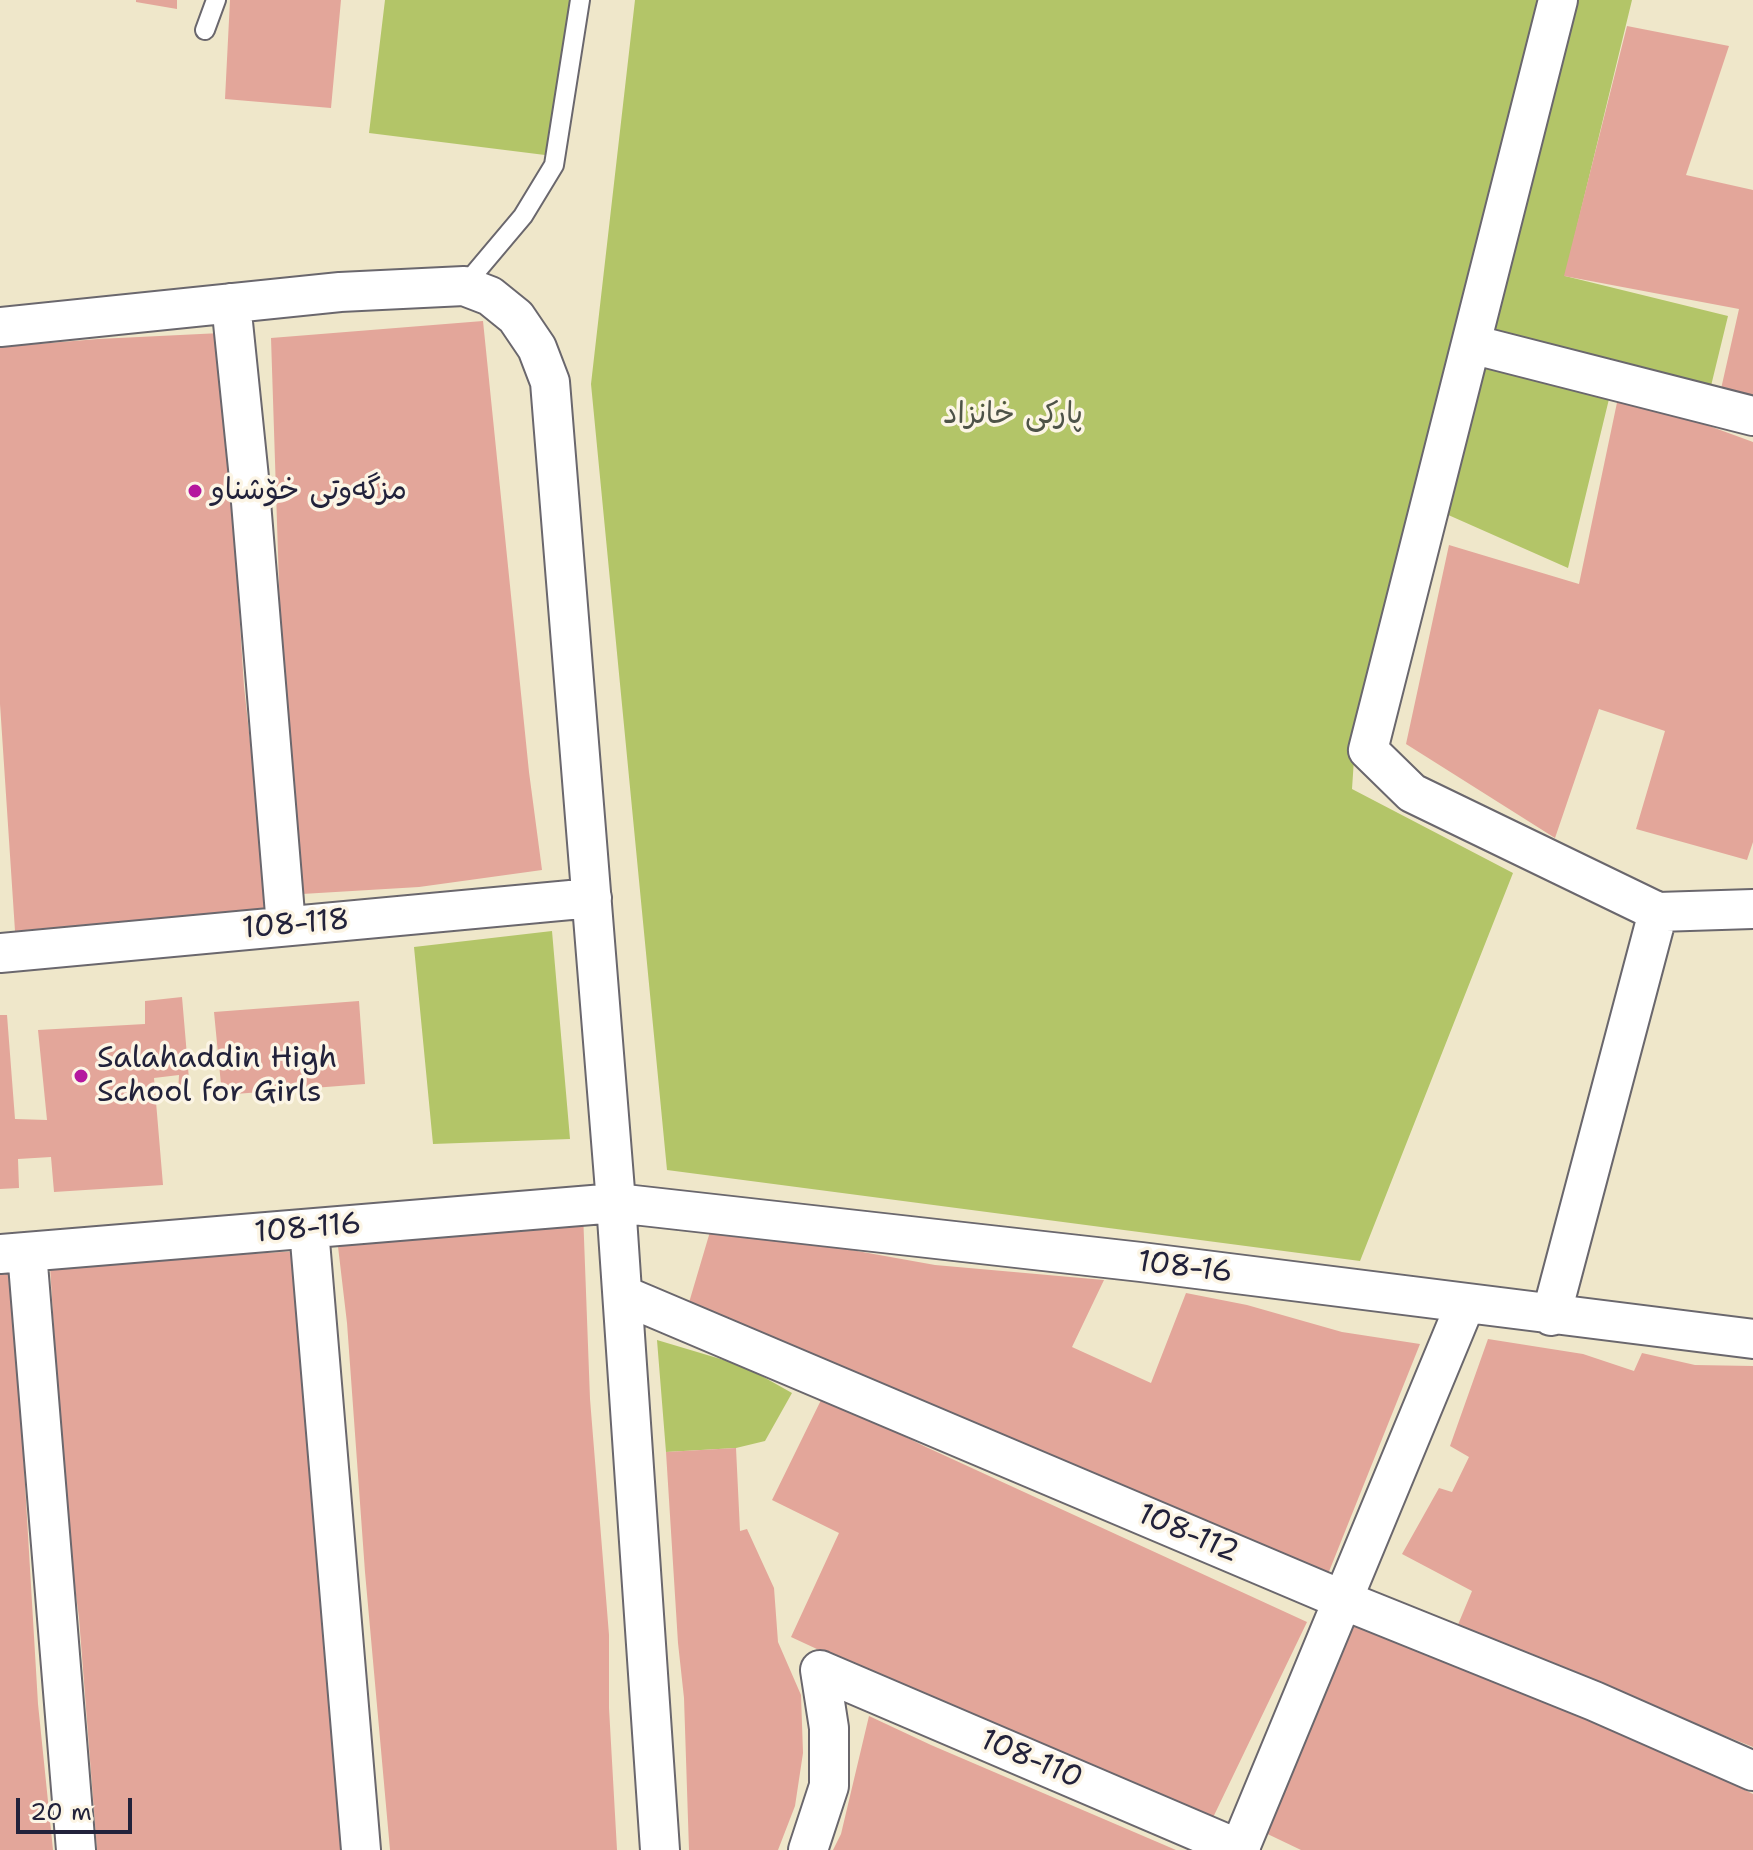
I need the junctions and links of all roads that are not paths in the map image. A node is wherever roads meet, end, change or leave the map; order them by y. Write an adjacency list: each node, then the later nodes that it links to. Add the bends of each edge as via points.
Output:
1 (216, 0): 4 (lane)
2 (580, 0): 5 (lane, via 554,165 523,216)
3 (1558, 0): 8 (street)
4 (205, 30)
5 (464, 286): 6 (street); 10 (street, via 490,296 516,317 537,348 550,382)
6 (231, 303): 7 (street); 13 (street)
7 (0, 327)
8 (1471, 344): 9 (street); 12 (street, via 1368,750 1412,793)
9 (1753, 416)
10 (592, 898): 13 (street, 108-118); 15 (street)
11 (1753, 909): 12 (street)
12 (1658, 912): 20 (street)
13 (286, 926): 14 (street, 108-118)
14 (0, 952)
15 (616, 1203): 16 (street, 108-116); 18 (street); 19 (street, 108-16, via 1141,1262)
16 (309, 1229): 17 (street, 108-116); 25 (street)
17 (14, 1253): 24 (street)
18 (623, 1295): 22 (street, 108-112); 26 (street)
19 (1465, 1305): 20 (street, 108-16); 22 (street)
20 (1551, 1316): 21 (street, 108-16)
21 (1753, 1339)
22 (1343, 1600): 23 (street, 108-112); 28 (street)
23 (1753, 1771)
24 (76, 1850)
25 (361, 1850)
26 (660, 1850)
27 (808, 1850): 28 (street, 108-110, via 829,1786 829,1728 820,1670)
28 (1240, 1850)

